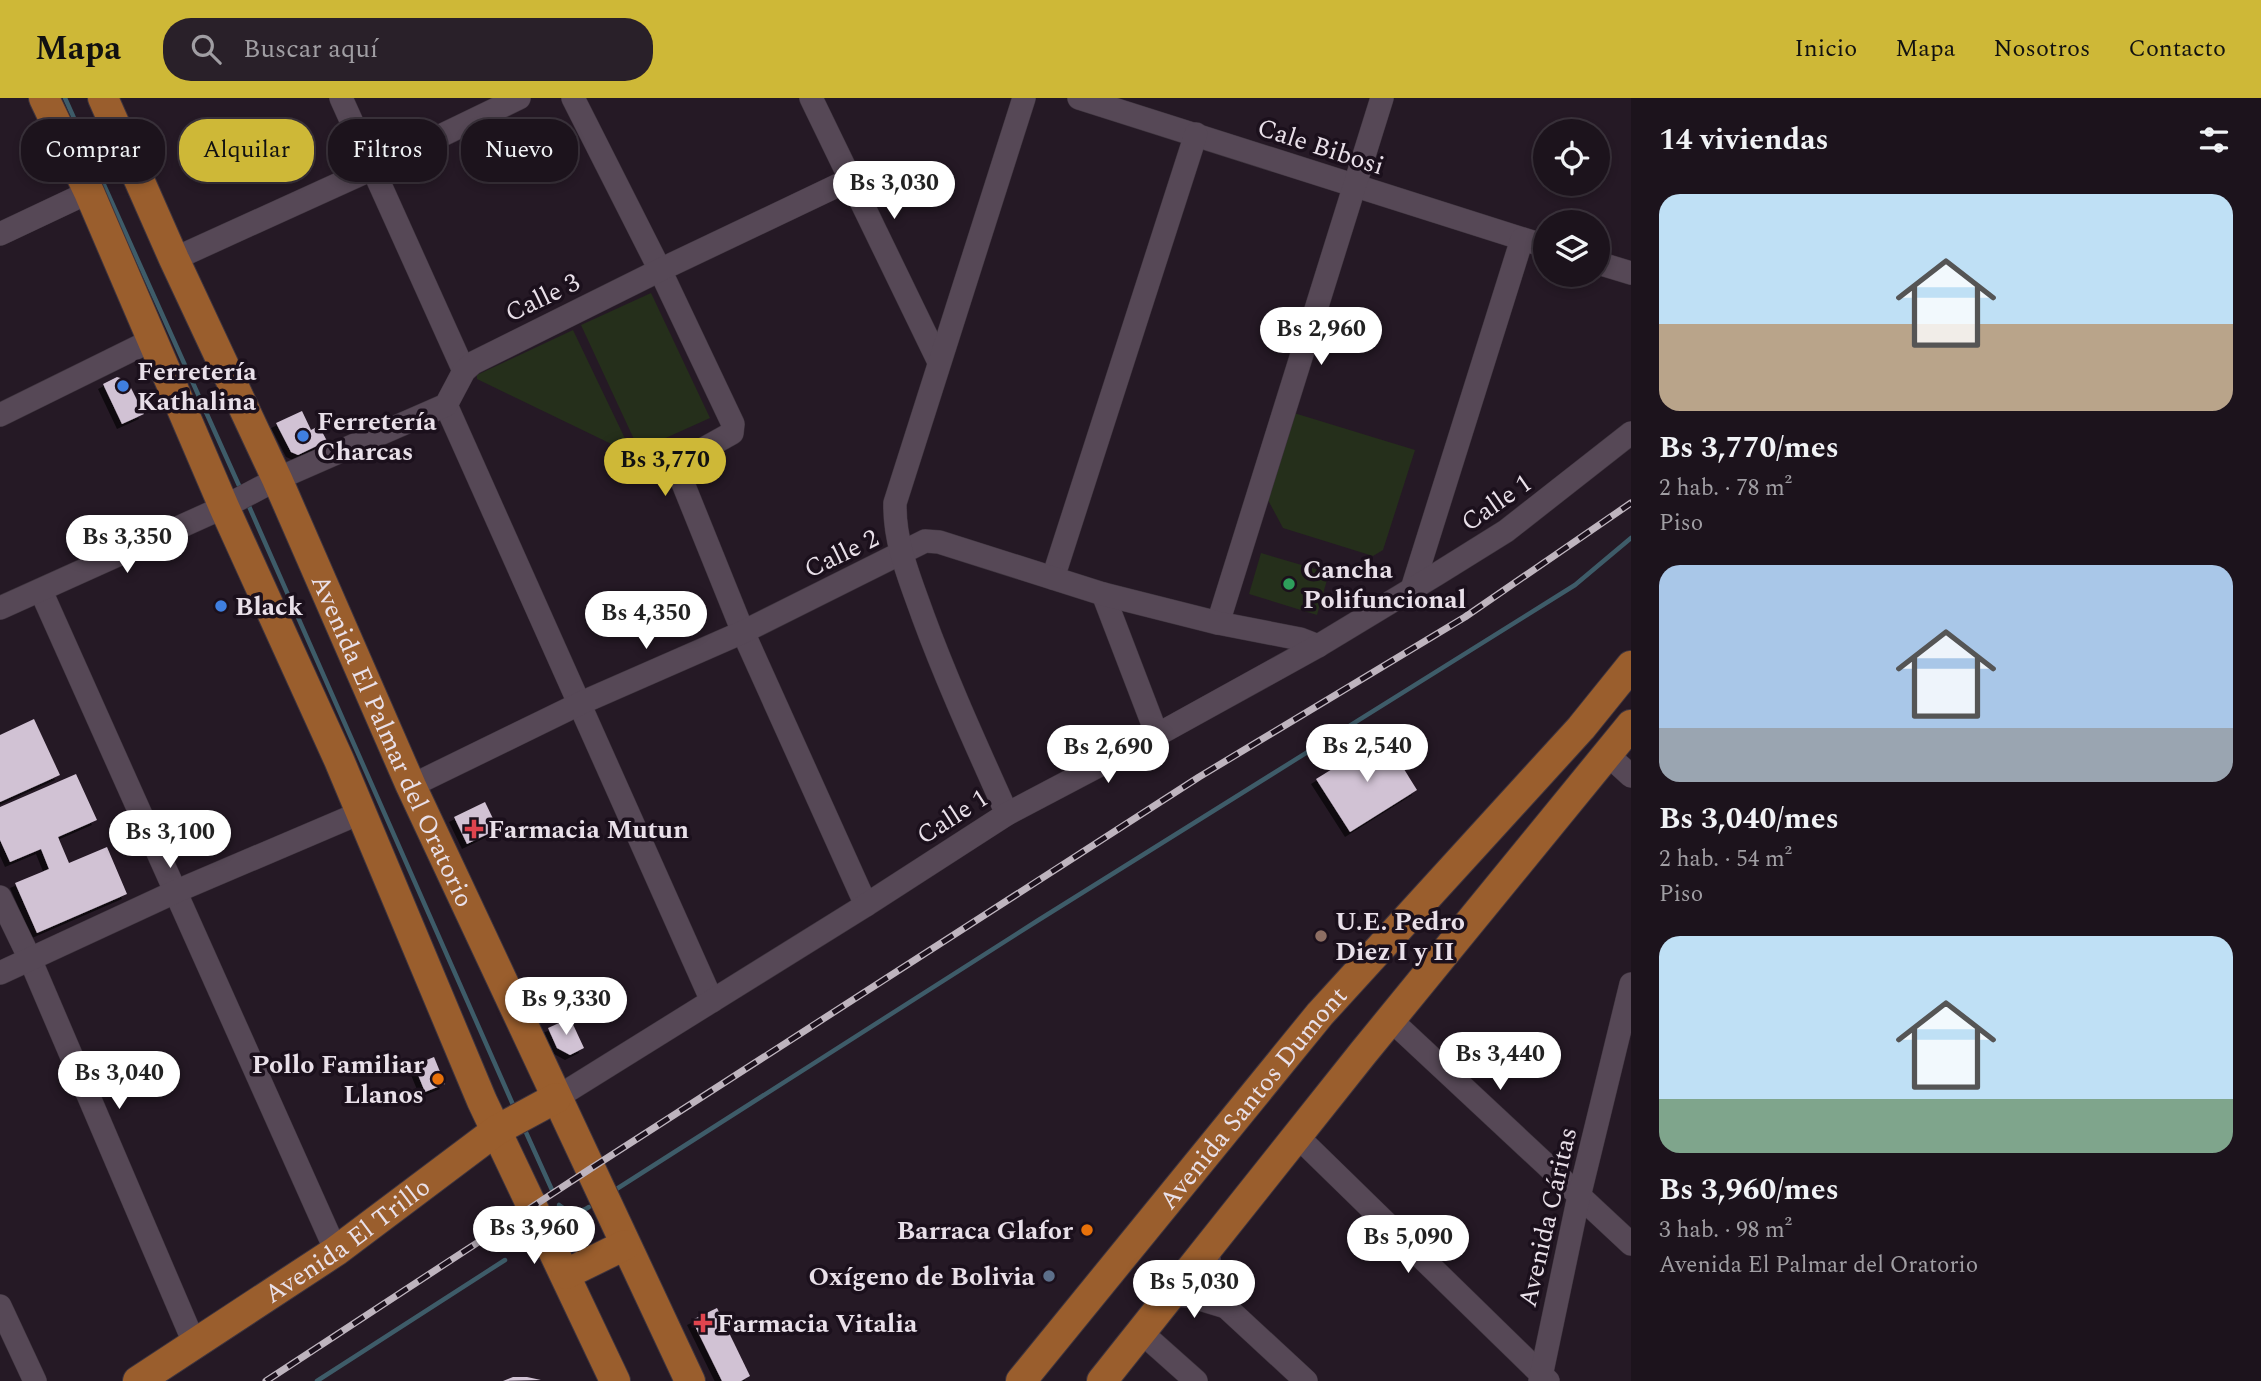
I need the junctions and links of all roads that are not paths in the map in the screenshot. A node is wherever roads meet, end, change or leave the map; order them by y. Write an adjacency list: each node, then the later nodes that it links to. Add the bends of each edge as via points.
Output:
1 (44, 98): 17 (main road, Avenida El Palmar del Oratorio)
2 (103, 98): 21 (main road, Avenida El Palmar del Oratorio)
3 (341, 98): 10 (street)
4 (519, 98): 11 (street)
5 (573, 98): 23 (street)
6 (811, 98): 13 (street)
7 (1024, 98): 26 (street)
8 (1079, 98): 12 (street, Cale Bibosi)
9 (1382, 98): 16 (street)
10 (351, 119)
11 (447, 133)
12 (1196, 134): 16 (street, Cale Bibosi); 34 (street)
13 (849, 180): 23 (street, Calle 3); 26 (street)
14 (343, 182): 21 (street)
15 (380, 182): 27 (street)
16 (1354, 187): 19 (street, Cale Bibosi); 39 (street)
17 (89, 192): 18 (street); 25 (main road, Avenida El Palmar del Oratorio)
18 (0, 234)
19 (1522, 239): 20 (street, Cale Bibosi); 35 (street)
20 (1533, 242)
21 (174, 259): 31 (main road, Avenida El Palmar del Oratorio)
22 (1610, 266): 24 (street)
23 (660, 270): 27 (street, Calle 3); 40 (street, via 733,425 732,433 681,461 678,471)
24 (1631, 273)
25 (154, 339): 29 (street); 32 (main road, Avenida El Palmar del Oratorio)
26 (939, 362): 33 (street, via 895,503)
27 (464, 371): 28 (street)
28 (446, 405): 31 (street); 43 (street)
29 (0, 415)
30 (1631, 433): 35 (street, Calle 1, via 1506,531)
31 (268, 484): 32 (street); 48 (main road, Avenida El Palmar del Oratorio)
32 (230, 504): 36 (street); 49 (main road, Avenida El Palmar del Oratorio)
33 (901, 555): 34 (street, Calle 2, via 932,541); 40 (street, Calle 2); 50 (street, via 941,666)
34 (1054, 578): 37 (street, Calle 2)
35 (1412, 589): 41 (street, Calle 1)
36 (41, 591): 38 (street); 51 (street)
37 (1102, 594): 39 (street, Calle 2); 45 (street)
38 (0, 608)
39 (1218, 623): 41 (street, Calle 2)
40 (743, 632): 43 (street, Calle 2); 53 (street)
41 (1318, 646): 45 (street, Calle 1)
42 (1631, 666): 78 (main road, Avenida Santos Dumont, via 1320,1014)
43 (581, 704): 48 (street, Calle 2); 56 (street)
44 (1631, 725): 46 (main road)
45 (1157, 735): 50 (street, Calle 1)
46 (1608, 755): 47 (street); 58 (main road)
47 (1631, 776)
48 (411, 786): 59 (main road, Avenida El Palmar del Oratorio)
49 (360, 813): 51 (street); 59 (main road, Avenida El Palmar del Oratorio)
50 (1007, 814): 53 (street, Calle 1)
51 (177, 891): 54 (street); 65 (street)
52 (0, 897): 54 (street)
53 (866, 905): 56 (street, Calle 1)
54 (30, 959): 55 (street); 72 (street)
55 (0, 973)
56 (712, 1001): 59 (street, Calle 1)
57 (1629, 1001): 61 (street, Avenida Cáritas)
58 (1391, 1020): 60 (main road); 61 (street)
59 (523, 1115): 63 (main road, Avenida El Palmar del Oratorio); 65 (main road, Avenida El Trillo); 66 (main road, Avenida El Palmar del Oratorio)
60 (1298, 1137): 64 (main road); 73 (street)
61 (1579, 1196): 62 (street); 73 (street, Avenida Cáritas)
62 (1631, 1244)
63 (617, 1249): 66 (main road); 77 (main road, Avenida El Palmar del Oratorio)
64 (1208, 1249): 67 (main road); 69 (street, via 1210,1270)
65 (336, 1251): 72 (main road, Avenida El Trillo)
66 (571, 1272): 76 (main road, Avenida El Palmar del Oratorio)
67 (1172, 1295): 69 (street); 70 (main road)
68 (0, 1306): 71 (street)
69 (1226, 1307): 81 (street)
70 (1141, 1332): 79 (main road); 80 (street)
71 (7, 1340): 74 (street)
72 (195, 1345): 75 (main road, Avenida El Trillo)
73 (1543, 1379)
74 (35, 1381)
75 (138, 1381)
76 (615, 1381)
77 (690, 1381)
78 (1021, 1381)
79 (1102, 1381)
80 (1196, 1381)
81 (1306, 1381)

